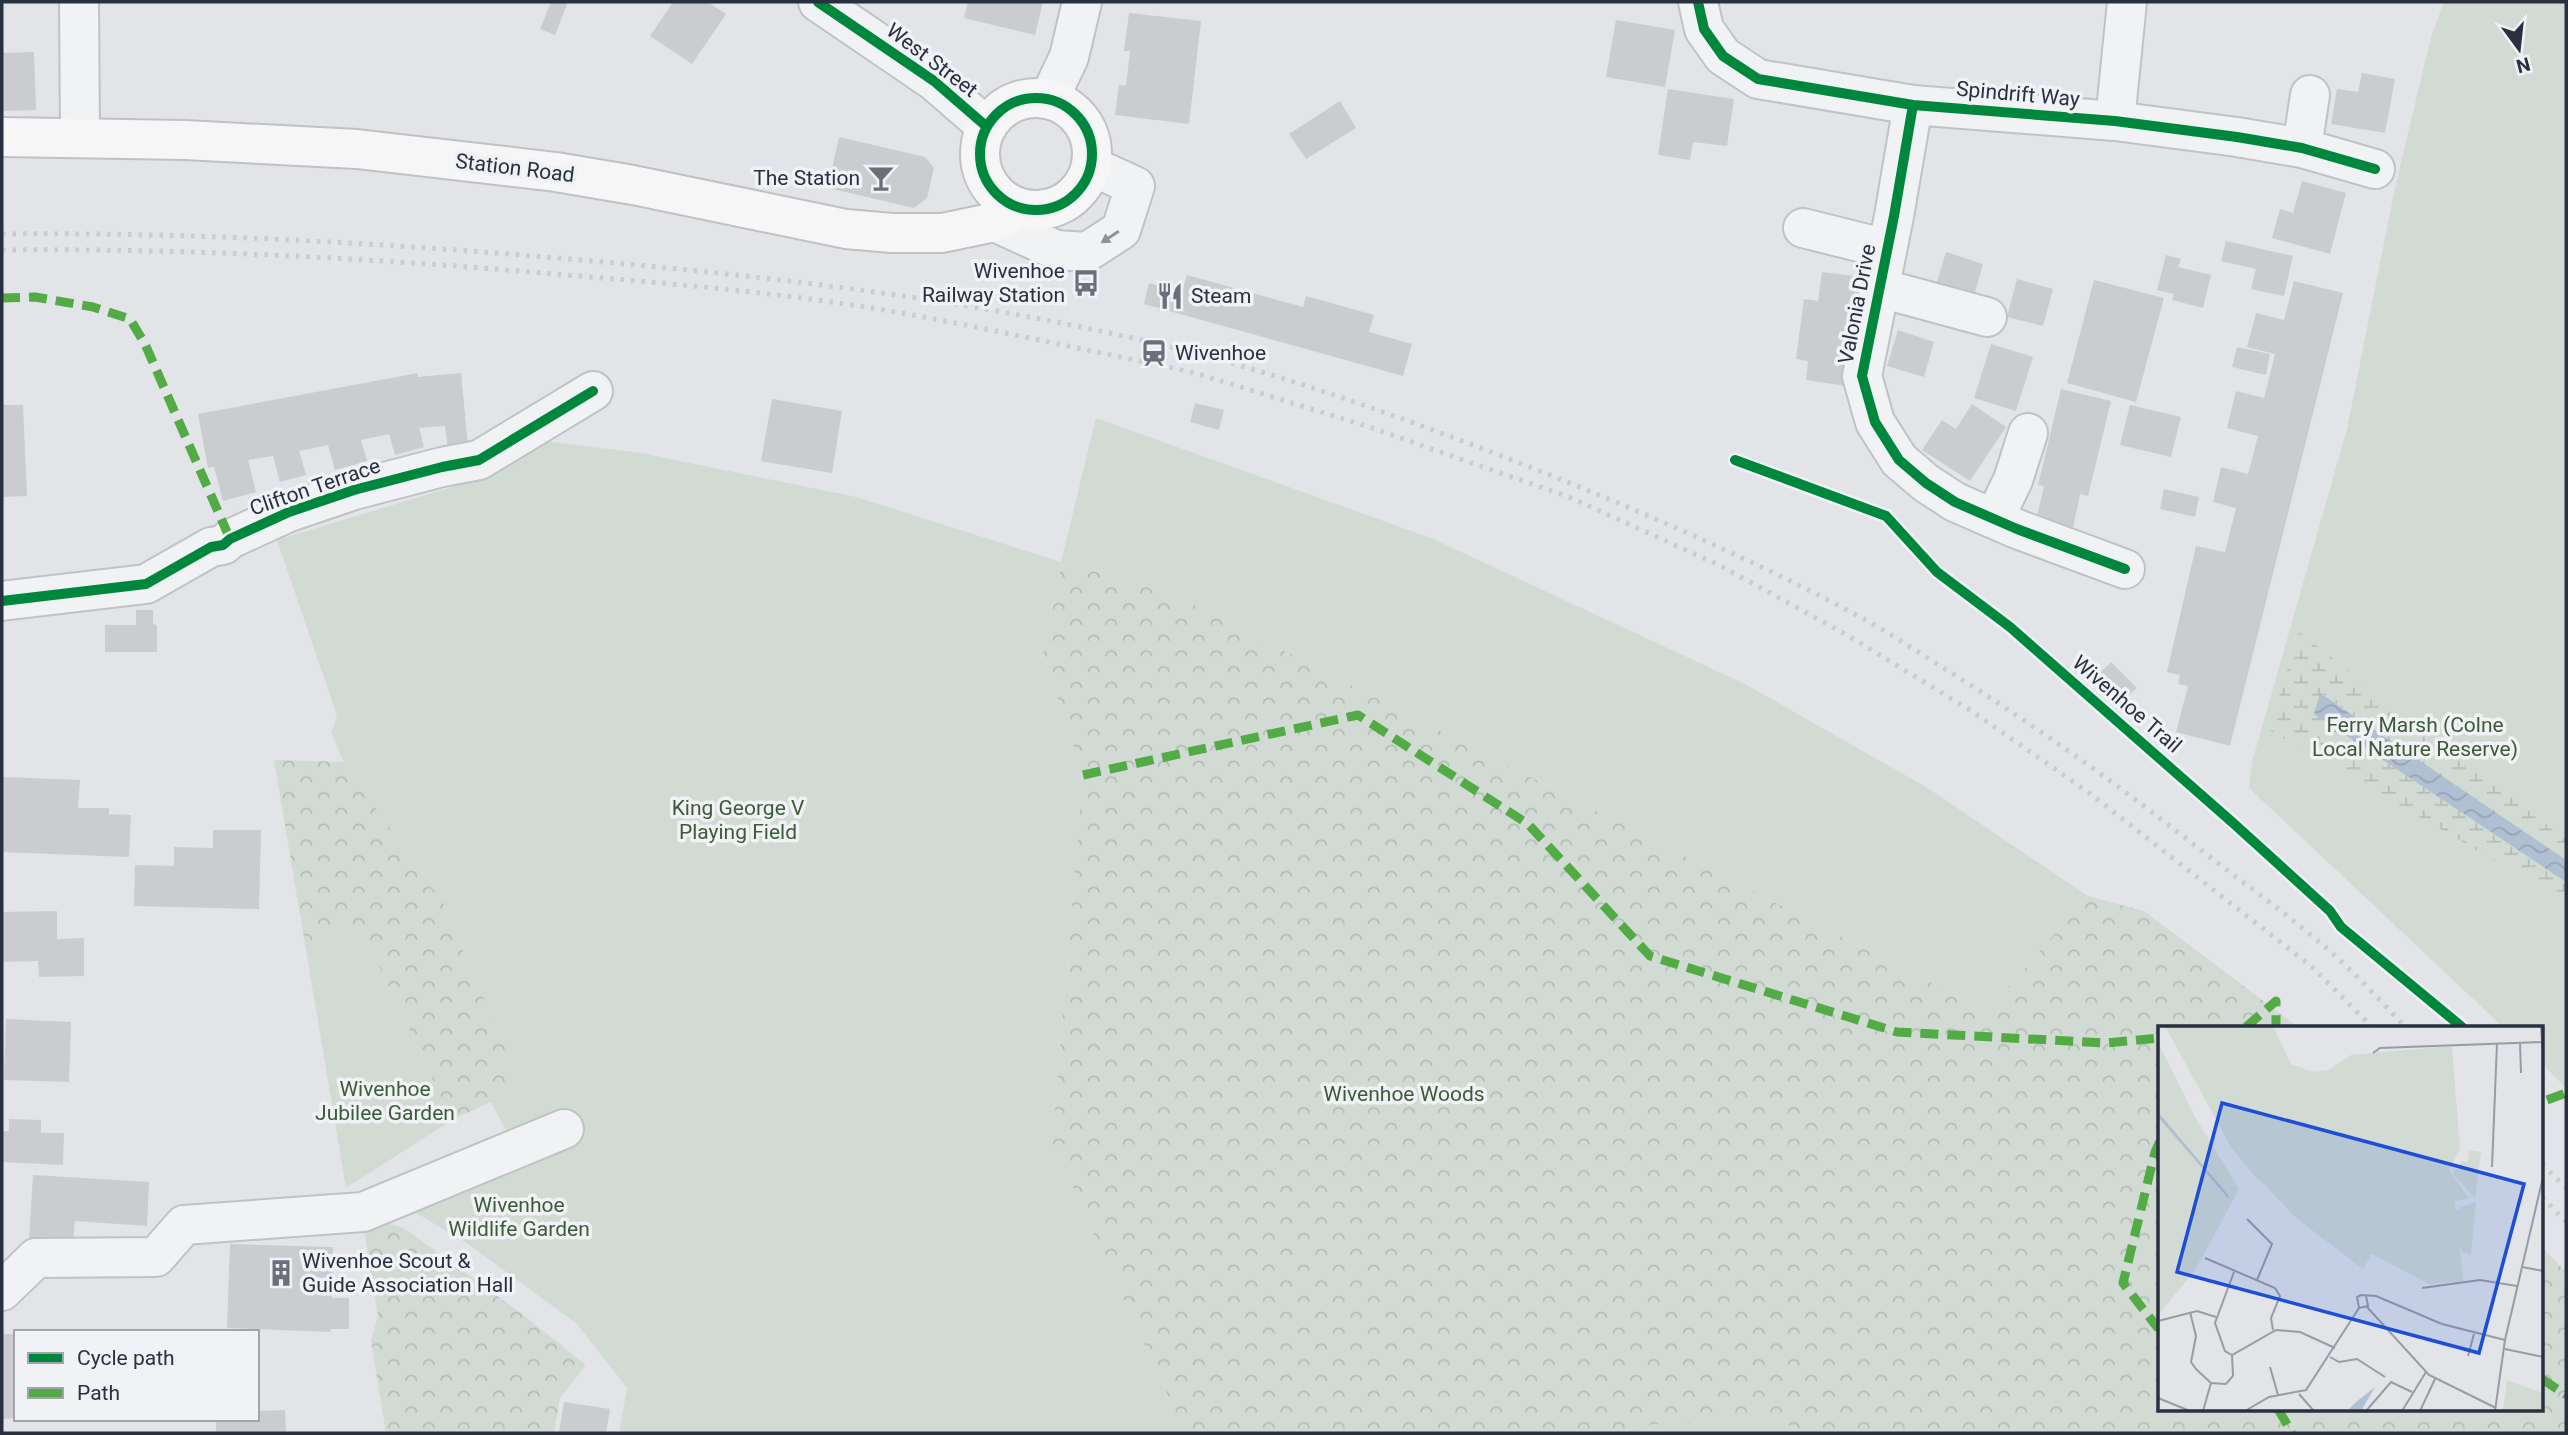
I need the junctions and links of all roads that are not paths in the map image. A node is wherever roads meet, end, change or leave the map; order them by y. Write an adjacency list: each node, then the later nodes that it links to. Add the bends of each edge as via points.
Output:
1 (79, 2): 11 (street)
2 (818, 2): 10 (street, West Street, via 934,81)
3 (1082, 2): 7 (street, via 1069,57)
4 (1698, 2): 8 (street, Spindrift Way, via 1704,29 1723,57 1758,79)
5 (2127, 2): 9 (street)
6 (2310, 94): 13 (street)
7 (1049, 99): 10 (main road, via 1013,103); 14 (main road, via 1065,106 1083,124 1092,148)
8 (1913, 105): 9 (street, Spindrift Way); 18 (street, Valonia Drive)
9 (2115, 121): 13 (street, Spindrift Way)
10 (987, 127): 16 (main road, via 980,150 984,175)
11 (80, 136): 12 (main road, Station Road); 16 (main road, Station Road, via 357,149 544,171 633,184 846,229 892,233 942,233)
12 (2, 137)
13 (2302, 148): 15 (street, Spindrift Way)
14 (1091, 166): 16 (main road, via 1084,183 1056,207); 16 (street, one-way to 16, via 1135,186 1121,230 1087,252 1056,250)
15 (2375, 169)
16 (1007, 215)
17 (1802, 228): 18 (street)
18 (1886, 249): 19 (street, Valonia Drive)
19 (1880, 288): 20 (street); 23 (street, Valonia Drive, via 1863,376 1875,422 1899,460 1926,483)
20 (1987, 317)
21 (593, 391): 25 (street, Clifton Terrace, via 479,460 354,490 289,512 211,547 146,584)
22 (2028, 433): 23 (street)
23 (1994, 519): 24 (street, Valonia Drive)
24 (2125, 569)
25 (2, 601)
26 (564, 1129): 27 (street, via 363,1212 184,1224 156,1257 36,1258)
27 (2, 1291)

